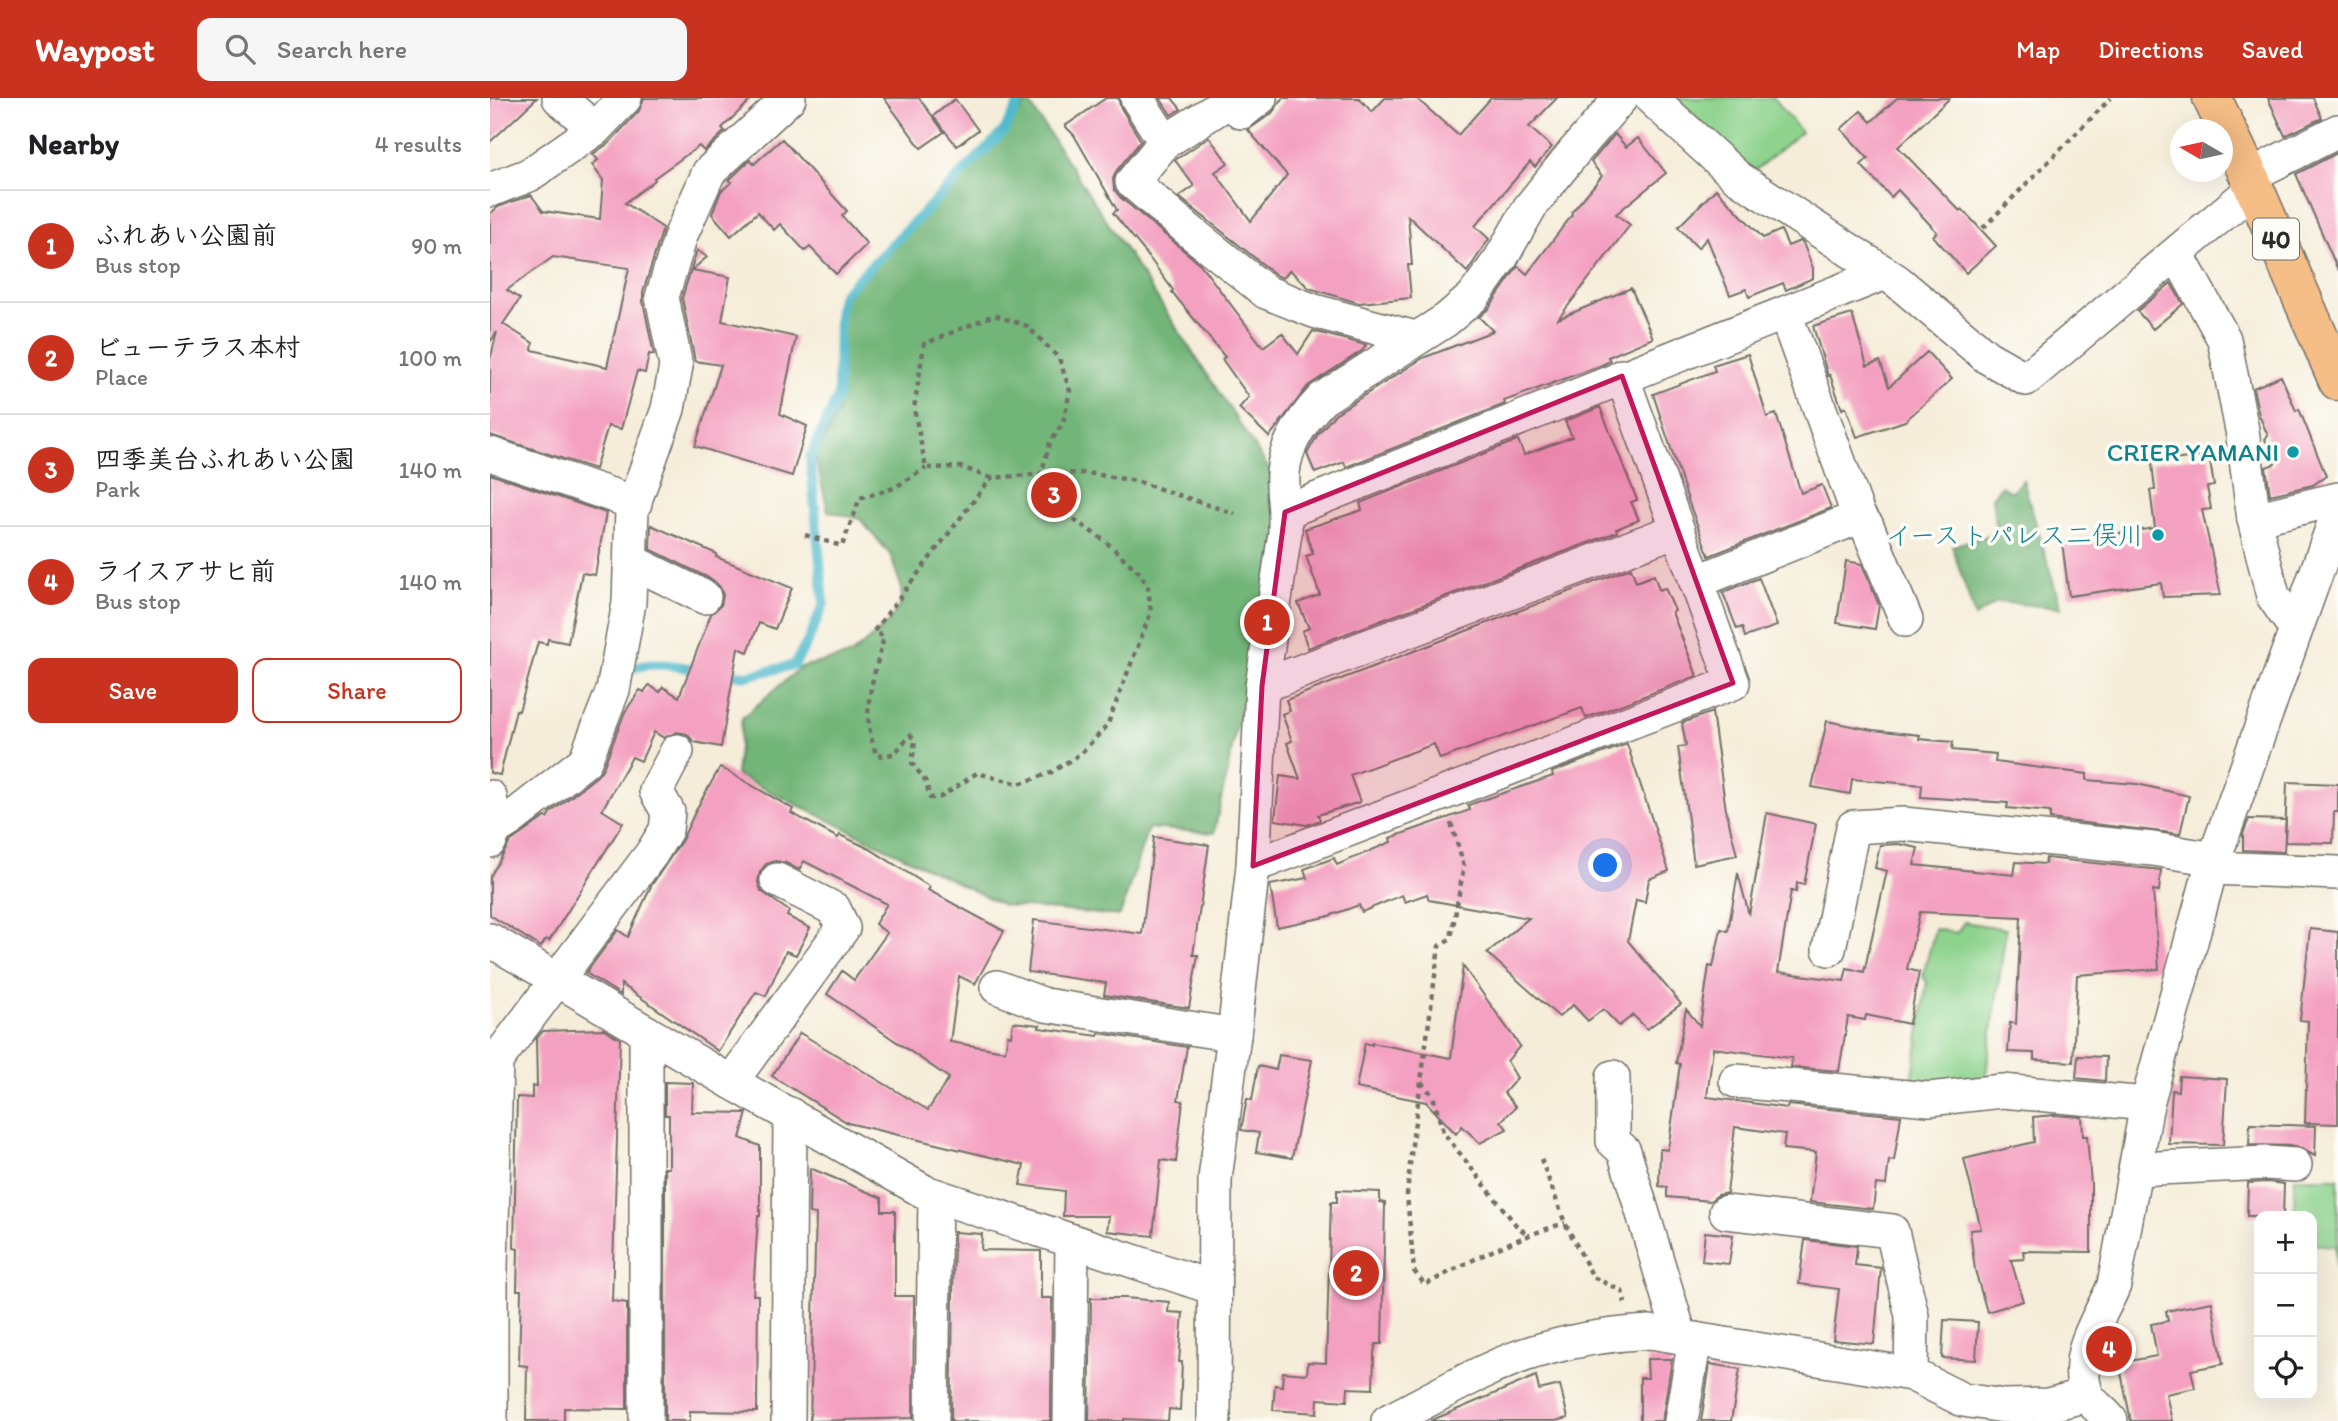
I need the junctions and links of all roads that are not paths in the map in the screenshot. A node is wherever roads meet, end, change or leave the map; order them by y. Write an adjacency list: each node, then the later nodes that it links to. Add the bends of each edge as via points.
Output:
1 (559, 98): 9 (street)
2 (625, 98): 9 (street)
3 (789, 98): 22 (street, via 709,172 681,235 662,297 676,366 668,409)
4 (1137, 98): 11 (street)
5 (1260, 98): 11 (street, via 1241,112 1228,102)
6 (1621, 98): 17 (street, via 1530,207 1473,297)
7 (1651, 98): 15 (street, via 1737,177)
8 (2212, 98): 12 (main road, 40)
9 (595, 129): 13 (street, via 530,175)
10 (2338, 131): 12 (street)
11 (1165, 142): 17 (street, via 1132,182 1266,292 1314,311)
12 (2251, 182): 14 (street); 19 (main road, 40)
13 (490, 190)
14 (2177, 254): 15 (street, via 2026,379 1987,357); 25 (street, via 2224,339)
15 (1885, 273): 16 (street)
16 (1785, 313): 18 (street); 24 (street)
17 (1415, 338): 26 (street, via 1322,400 1306,416 1283,471)
18 (1622, 376): 26 (street); 27 (street)
19 (2338, 381)
20 (490, 454): 22 (street)
21 (2338, 499): 25 (street)
22 (635, 503): 28 (street)
23 (2338, 512): 32 (street)
24 (1859, 517): 29 (street); 31 (street, via 1867,526)
25 (2254, 519): 32 (street, via 2273,596)
26 (1280, 525): 33 (street)
27 (1677, 530): 29 (street); 33 (street)
28 (631, 561): 30 (street); 35 (street, via 629,603 613,690 586,761 511,819)
29 (1696, 582): 37 (street, via 1733,683)
30 (704, 597)
31 (1906, 620)
32 (2295, 628): 36 (street)
33 (1262, 686): 37 (street)
34 (677, 751): 42 (street, via 656,791 668,812 666,830)
35 (492, 822)
36 (2213, 863): 38 (street); 41 (street, via 2140,848 1903,824 1853,827); 49 (street)
37 (1253, 866): 45 (street)
38 (2338, 873)
39 (777, 880): 48 (street, via 834,908 842,928)
40 (490, 940): 42 (street)
41 (1829, 949)
42 (557, 978): 44 (street); 56 (street, via 496,1062)
43 (997, 987): 45 (street, via 1045,1005)
44 (646, 1032): 48 (street); 63 (street)
45 (1234, 1035): 57 (street, via 1215,1179)
46 (1613, 1077): 58 (street, via 1613,1141 1624,1151)
47 (1736, 1081): 49 (street, via 1929,1099 2002,1091)
48 (731, 1082): 50 (street)
49 (2147, 1104): 52 (street)
50 (790, 1114): 53 (street); 64 (street)
51 (2295, 1165): 52 (street)
52 (2136, 1169): 60 (street, via 2114,1285 2082,1356)
53 (935, 1196): 55 (street); 65 (street)
54 (1726, 1212): 59 (street, via 1892,1231 1912,1315)
55 (1072, 1242): 57 (street); 66 (street)
56 (490, 1268): 62 (street)
57 (1214, 1289): 67 (street)
58 (1688, 1337): 59 (street); 61 (street, via 1617,1334 1542,1349); 68 (street)
59 (1911, 1374): 60 (street, via 1963,1400 2004,1406 2048,1405)
60 (2087, 1395): 69 (street)
61 (1391, 1420)
62 (491, 1421)
63 (646, 1421)
64 (788, 1421)
65 (932, 1421)
66 (1070, 1421)
67 (1214, 1421)
68 (1681, 1421)
69 (2111, 1421)

